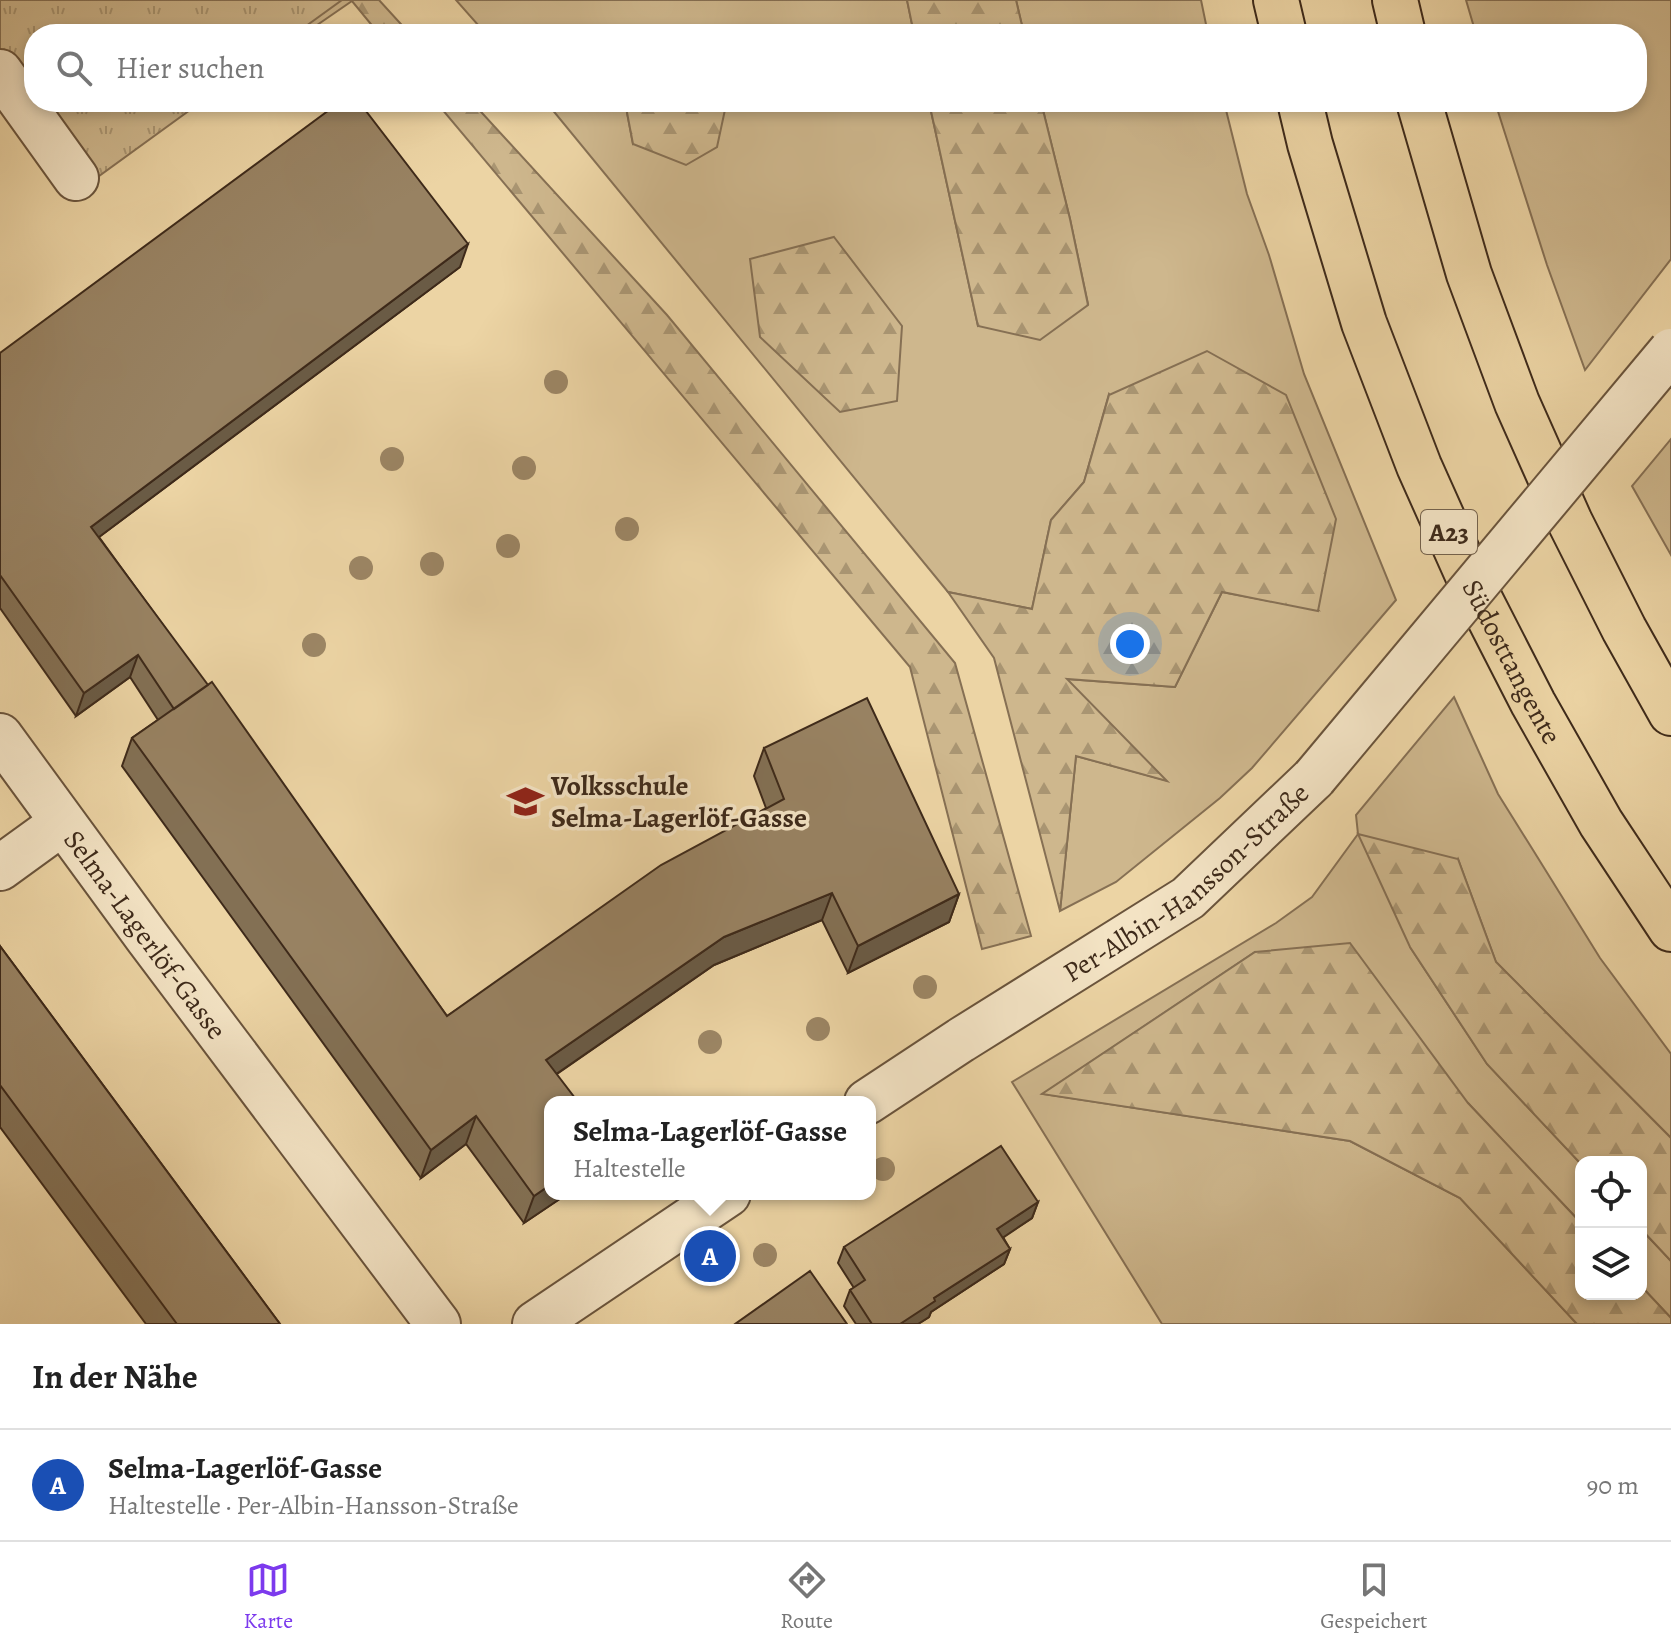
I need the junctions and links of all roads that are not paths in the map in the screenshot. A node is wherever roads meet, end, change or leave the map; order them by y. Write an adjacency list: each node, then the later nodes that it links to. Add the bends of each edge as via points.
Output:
1 (1276, 0): 3 (highway)
2 (1395, 0): 4 (highway)
3 (1282, 24)
4 (1401, 24)
5 (0, 72): 6 (street)
6 (24, 105)
7 (29, 112): 10 (street)
8 (1302, 112): 16 (highway, Südosttangente / A23, via 1364,323 1470,580 1601,823)
9 (1422, 112): 12 (highway, via 1469,274 1517,403 1577,535)
10 (76, 178)
11 (1671, 351): 17 (street, Per-Albin-Hansson-Straße, bridge, via 1314,778 1188,898)
12 (1671, 713)
13 (0, 736): 14 (street, Selma-Lagerlöf-Gasse)
14 (62, 823): 15 (street); 19 (street, Selma-Lagerlöf-Gasse)
15 (0, 868)
16 (1671, 929)
17 (876, 1096)
18 (719, 1200): 20 (street)
19 (438, 1324)
20 (535, 1324)

